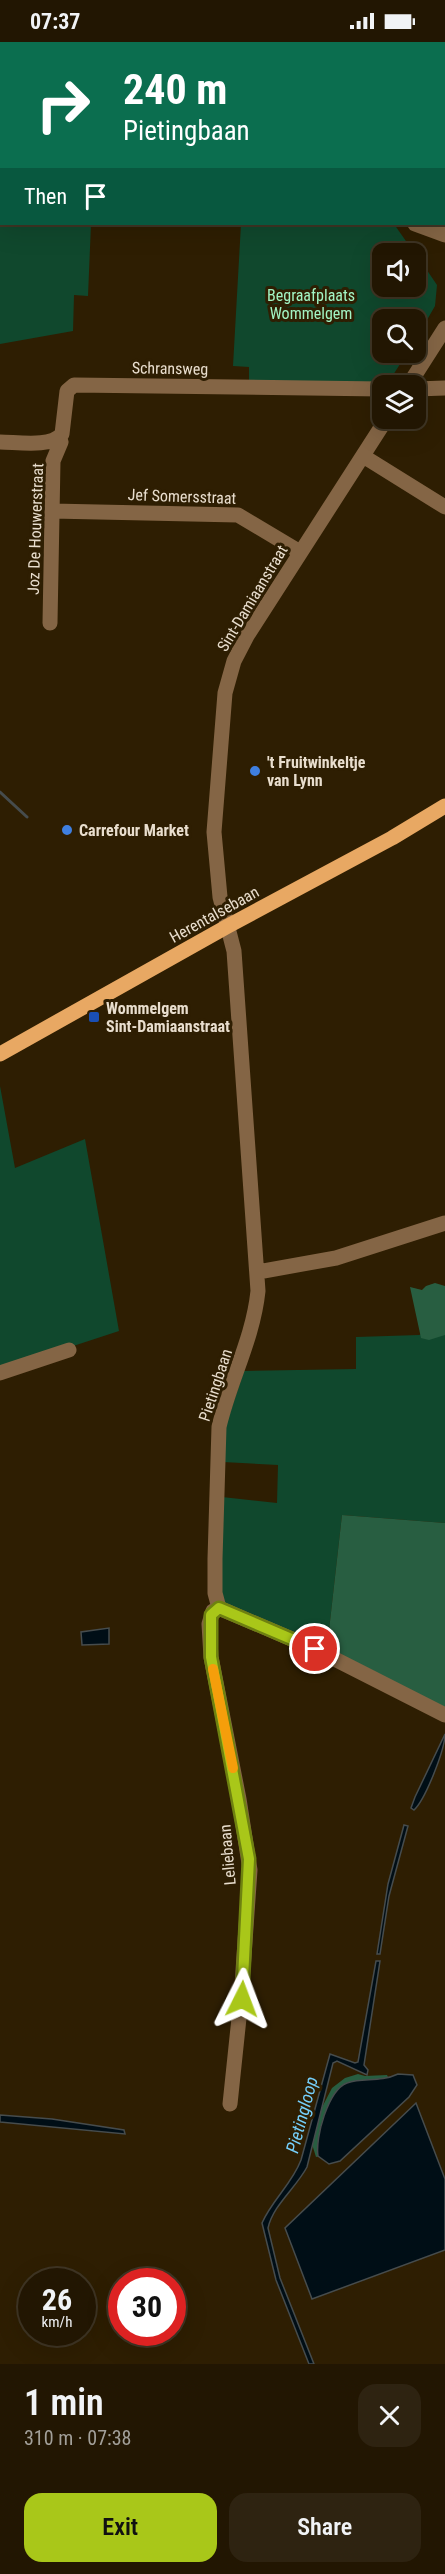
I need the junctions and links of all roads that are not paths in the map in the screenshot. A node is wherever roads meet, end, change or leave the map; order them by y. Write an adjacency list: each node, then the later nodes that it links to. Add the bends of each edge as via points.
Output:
1 (418, 225): 2 (street)
2 (445, 235)
3 (445, 328): 4 (street)
4 (415, 375)
5 (372, 388): 9 (street, Schransweg, via 74,386 67,391 62,434)
6 (426, 388): 7 (street)
7 (445, 388)
8 (380, 429): 11 (street, Sint-Damiaanstraat)
9 (58, 438): 10 (street, via 47,442); 13 (street, Joz De Houwerstraat, via 61,442 53,461)
10 (0, 442)
11 (363, 456): 12 (street); 14 (street, Sint-Damiaanstraat)
12 (445, 507)
13 (52, 511): 14 (street, Jef Somersstraat, via 238,515); 15 (street, Joz De Houwerstraat)
14 (300, 552): 17 (street, Sint-Damiaanstraat, via 247,636 234,661 225,693 214,832 220,897)
15 (50, 623)
16 (445, 806): 17 (main road, Herentalsebaan)
17 (228, 926): 18 (main road, Herentalsebaan); 20 (street, Pietingbaan, via 236,970)
18 (0, 1054)
19 (445, 1223): 20 (street, via 336,1258)
20 (258, 1272): 23 (street, Pietingbaan, via 252,1328 219,1427 215,1559)
21 (69, 1350): 22 (street)
22 (0, 1373)
23 (219, 1608): 24 (street, via 315,1649); 25 (street, Leliebaan, via 213,1611 209,1624 211,1657 250,1870 242,1999)
24 (445, 1715)
25 (230, 2104)

